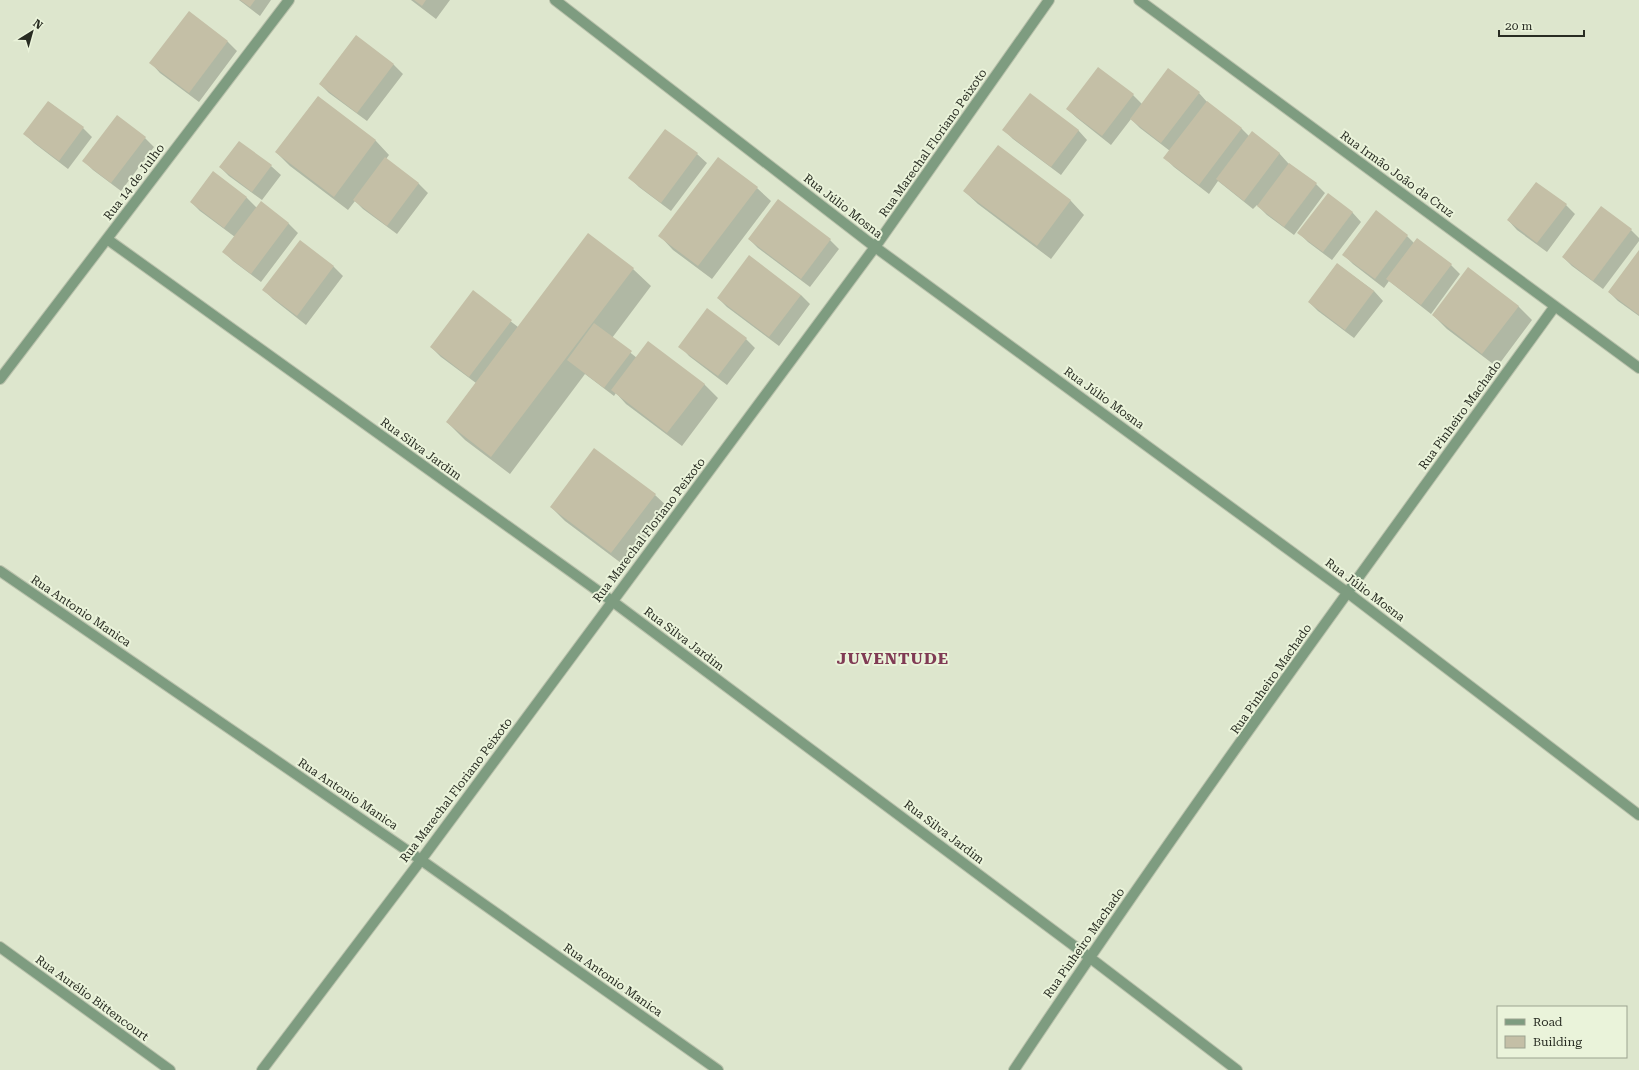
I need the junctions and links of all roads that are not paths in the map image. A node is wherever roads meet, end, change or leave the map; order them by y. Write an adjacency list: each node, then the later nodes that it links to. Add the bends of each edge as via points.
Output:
1 (289, 0): 5 (street, Rua 14 de Julho)
2 (556, 0): 6 (street, Rua Júlio Mosna)
3 (1049, 0): 6 (street, Rua Marechal Floriano Peixoto)
4 (1139, 0): 7 (street, Rua Irmão João da Cruz)
5 (107, 239): 9 (street, Rua 14 de Julho); 12 (street, Rua Silva Jardim)
6 (875, 247): 11 (street, Rua Júlio Mosna); 12 (street, Rua Marechal Floriano Peixoto)
7 (1556, 306): 8 (street, Rua Irmão João da Cruz); 11 (street, Rua Pinheiro Machado)
8 (1639, 368)
9 (0, 379)
10 (0, 571): 14 (street, Rua Antonio Manica)
11 (1348, 593): 13 (street, Rua Júlio Mosna); 16 (street, Rua Pinheiro Machado)
12 (612, 601): 14 (street, Rua Marechal Floriano Peixoto); 16 (street, Rua Silva Jardim)
13 (1639, 815)
14 (421, 860): 18 (street, Rua Marechal Floriano Peixoto); 19 (street, Rua Antonio Manica)
15 (0, 947): 17 (street, Rua Aurélio Bittencourt)
16 (1089, 957): 20 (street, Rua Pinheiro Machado); 21 (street, Rua Silva Jardim)
17 (170, 1070)
18 (262, 1070)
19 (718, 1070)
20 (1014, 1070)
21 (1237, 1070)

